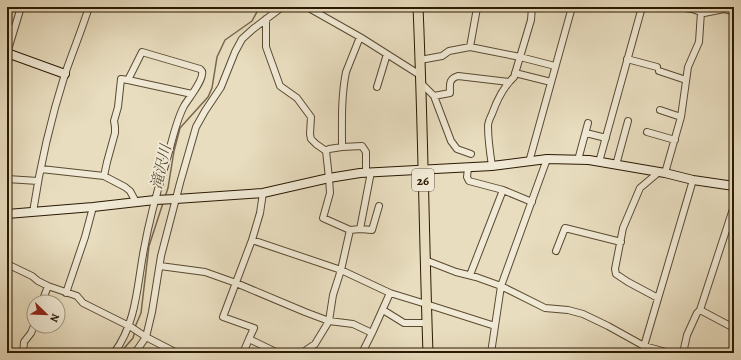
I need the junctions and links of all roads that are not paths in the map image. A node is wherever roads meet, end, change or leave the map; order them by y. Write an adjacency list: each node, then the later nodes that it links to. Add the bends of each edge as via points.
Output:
1 (21, 7): 16 (street)
2 (89, 7): 23 (street)
3 (282, 7): 13 (street)
4 (307, 7): 14 (street)
5 (418, 7): 20 (main road, 26)
6 (476, 7): 15 (street)
7 (532, 7): 18 (street, via 531,20)
8 (572, 7): 21 (street)
9 (642, 7): 19 (street)
10 (678, 7): 11 (street)
11 (701, 12): 12 (street, via 724,9); 26 (street, via 699,42 688,67)
12 (734, 12)
13 (266, 19): 42 (street, via 266,47 280,86 297,98 311,117 311,139); 63 (street, via 242,39 221,87 204,110 196,127)
14 (360, 38): 17 (street); 41 (street, via 344,78)
15 (470, 47): 18 (street); 20 (street)
16 (7, 53): 23 (street)
17 (387, 54): 24 (street); 30 (street)
18 (520, 57): 21 (street); 22 (street)
19 (627, 59): 26 (street); 39 (street)
20 (420, 60): 24 (main road, 26)
21 (555, 66): 28 (street)
22 (515, 73): 27 (street); 28 (street)
23 (65, 74): 50 (street)
24 (420, 75): 29 (main road, 26)
25 (128, 80): 31 (street); 31 (street, via 142,52 202,70 201,79); 55 (street, via 121,79 114,121 115,133)
26 (686, 80): 34 (street)
27 (509, 82): 32 (street, via 458,76 450,81 450,93); 49 (street, via 488,124)
28 (551, 82): 46 (street)
29 (420, 84): 32 (street); 52 (main road, 26)
30 (377, 88)
31 (192, 94): 64 (street, via 177,122)
32 (434, 96): 43 (street, via 451,141 457,149)
33 (660, 110): 34 (street)
34 (681, 117): 40 (street)
35 (628, 121): 48 (street)
36 (588, 123): 38 (street)
37 (647, 132): 40 (street)
38 (586, 133): 39 (street); 45 (street)
39 (606, 138): 47 (street)
40 (675, 140): 54 (street)
41 (342, 147): 42 (street); 53 (street, via 362,146 366,152)
42 (326, 151): 56 (street)
43 (471, 154)
44 (547, 159): 45 (street); 46 (street); 66 (street)
45 (578, 160): 47 (street)
46 (529, 162): 49 (street)
47 (599, 162): 48 (street)
48 (616, 165): 54 (street)
49 (492, 166): 51 (street)
50 (41, 168): 55 (street); 59 (street)
51 (468, 168): 52 (street); 61 (street, via 469,181)
52 (423, 170): 53 (street); 77 (main road, 26)
53 (368, 172): 56 (street); 72 (street)
54 (662, 173): 58 (street); 75 (street, via 640,188)
55 (104, 176): 65 (street, via 130,191)
56 (329, 178): 62 (street); 73 (street, via 330,193 323,218)
57 (7, 179): 59 (street)
58 (693, 180): 60 (street); 88 (street)
59 (38, 181): 70 (street)
60 (734, 186)
61 (503, 190): 66 (street); 81 (street)
62 (263, 192): 63 (street); 74 (street)
63 (176, 199): 64 (street); 79 (street)
64 (154, 200): 65 (street); 95 (street)
65 (136, 202): 69 (street)
66 (532, 202): 84 (street)
67 (379, 206): 72 (street, via 372,230)
68 (734, 206): 91 (street)
69 (93, 207): 70 (street); 85 (street)
70 (33, 212): 71 (street)
71 (7, 214)
72 (360, 229): 73 (street)
73 (350, 230): 80 (street)
74 (252, 240): 80 (street); 82 (street)
75 (620, 242): 76 (street, via 565,228); 88 (street, via 616,274)
76 (556, 251)
77 (424, 260): 81 (street); 89 (main road, 26)
78 (7, 264): 83 (street)
79 (160, 266): 82 (street, via 205,272); 99 (street)
80 (341, 270): 86 (street); 92 (street, via 333,295)
81 (470, 275): 84 (street)
82 (236, 283): 92 (street); 100 (street, via 223,317 254,328)
83 (48, 286): 85 (street); 87 (street)
84 (501, 286): 94 (street); 101 (street, via 545,308 583,314 608,326)
85 (66, 293): 95 (street, via 77,296 83,303)
86 (390, 293): 89 (street); 90 (street)
87 (45, 294)
88 (658, 298): 101 (street)
89 (426, 304): 93 (main road, 26); 94 (street)
90 (383, 310): 93 (street, via 404,323); 97 (street)
91 (700, 310): 96 (street); 113 (street, via 687,335)
92 (329, 321): 97 (street, via 353,324); 108 (street, via 315,344)
93 (427, 323): 110 (main road, 26)
94 (495, 326): 111 (street)
95 (130, 327): 99 (street); 103 (street)
96 (734, 328)
97 (372, 333): 109 (street)
98 (30, 334): 102 (street, via 24,342)
99 (146, 337): 104 (street); 105 (street)
100 (249, 339): 106 (street); 107 (street)
101 (643, 350): 112 (street)
102 (23, 353)
103 (114, 353)
104 (135, 353)
105 (177, 353)
106 (243, 353)
107 (278, 353)
108 (302, 353)
109 (362, 353)
110 (428, 353)
111 (491, 353)
112 (670, 353)
113 (682, 353)

